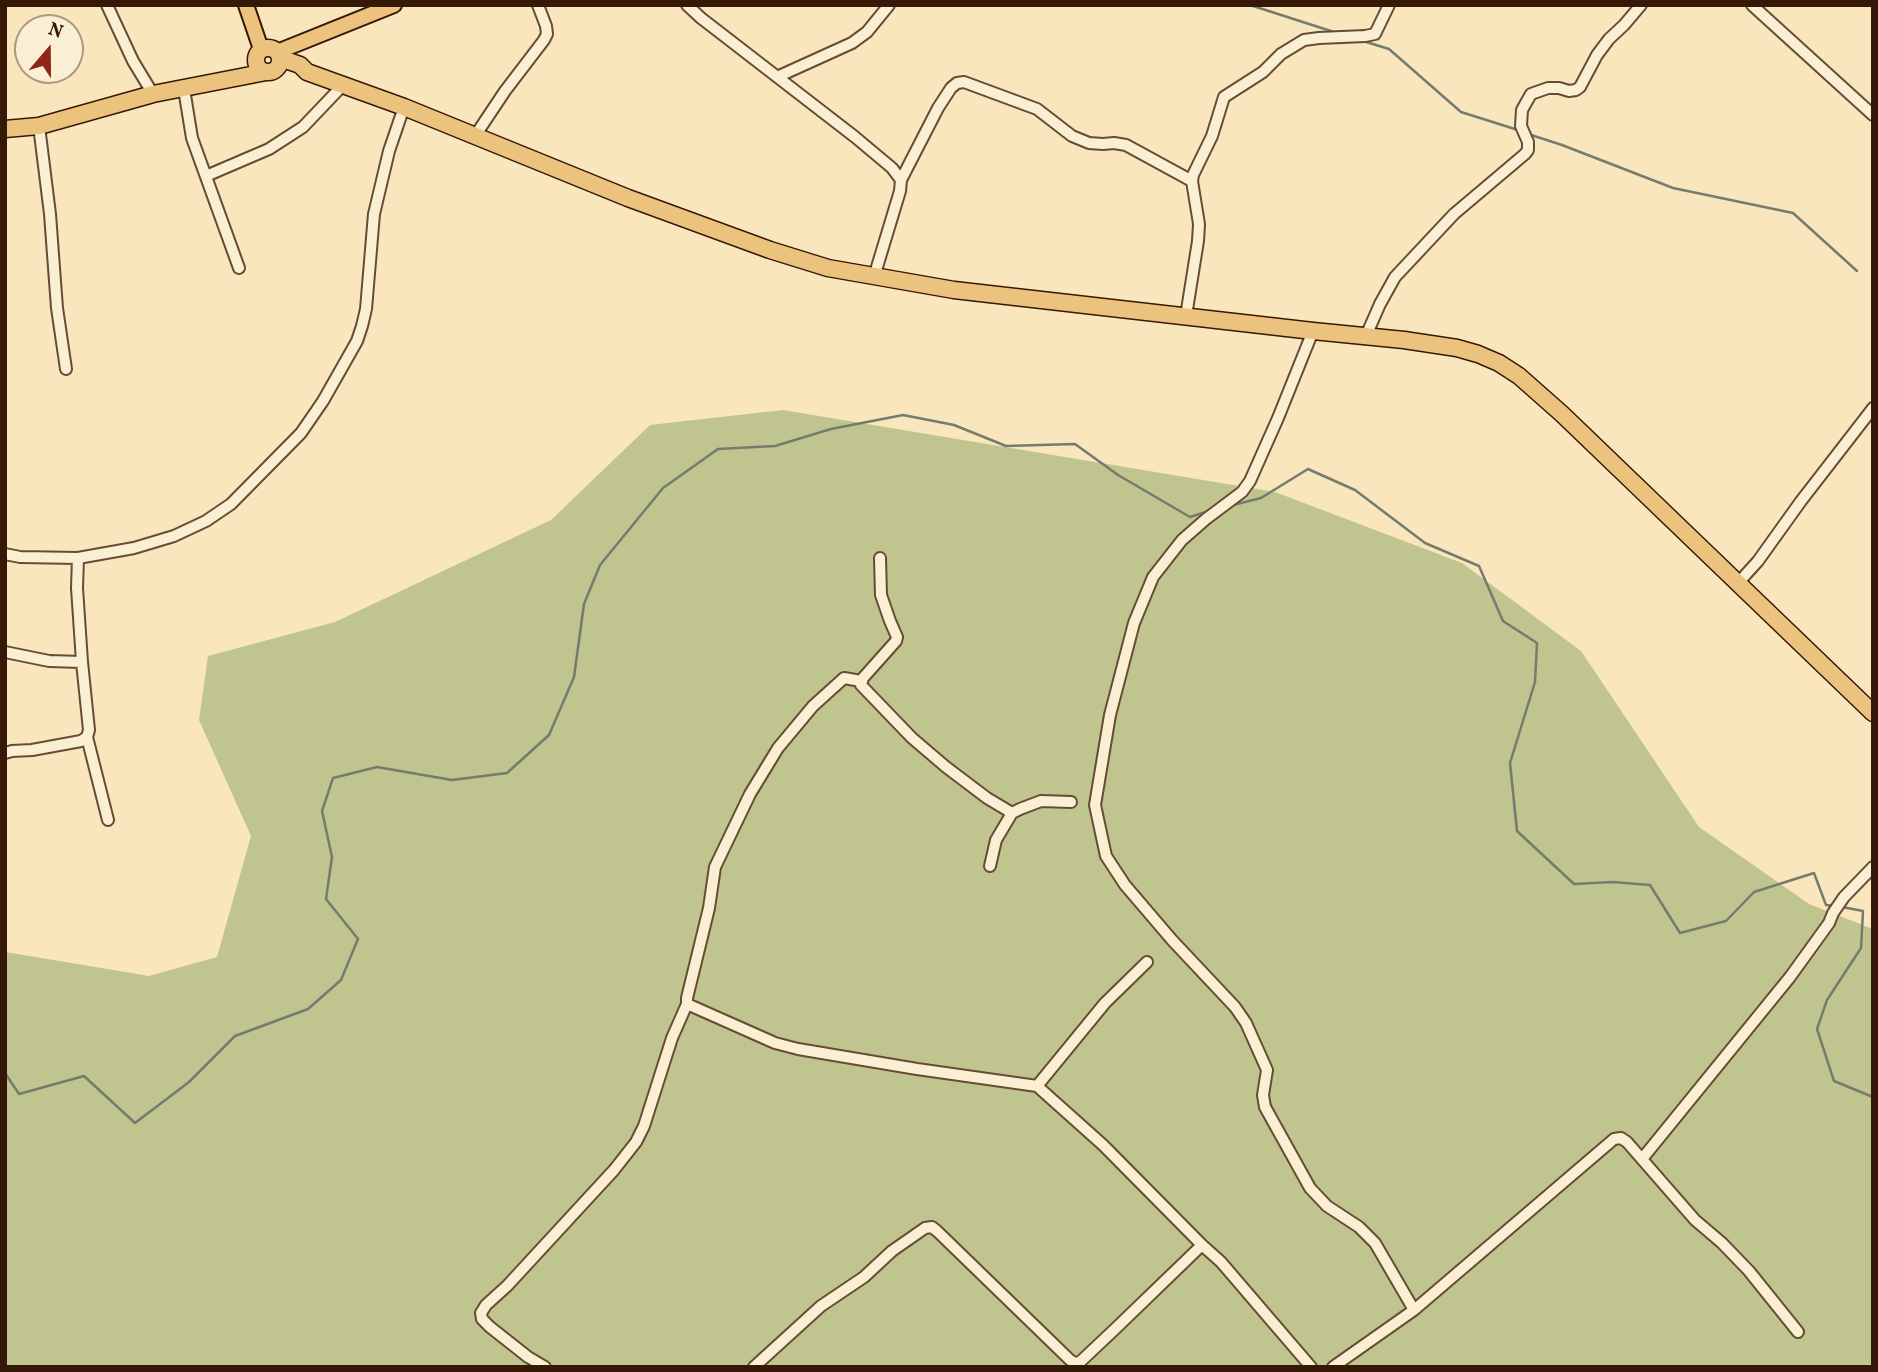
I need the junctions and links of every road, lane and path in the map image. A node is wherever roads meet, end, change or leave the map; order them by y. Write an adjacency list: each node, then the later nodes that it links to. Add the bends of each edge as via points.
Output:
1 (107, 5): 14 (street)
2 (246, 5): 10 (main road)
3 (394, 5): 10 (main road)
4 (538, 5): 19 (street, via 547,34)
5 (687, 5): 11 (street)
6 (890, 5): 11 (street, via 852,43)
7 (1389, 5): 22 (street, via 1375,34 1304,40 1224,97)
8 (1641, 5): 27 (street, via 1597,55 1580,87 1569,91 1548,88 1531,94 1522,110 1521,126 1528,150 1454,214 1395,277)
9 (1752, 5): 16 (street)
10 (269, 59): 12 (highway, via 300,65 307,72); 13 (highway, via 215,82)
11 (777, 77): 21 (street, via 855,137)
12 (344, 84): 15 (highway); 20 (street, via 303,127 269,149)
13 (184, 89): 14 (highway); 20 (street, via 192,138)
14 (153, 94): 17 (highway)
15 (404, 107): 19 (highway); 31 (street, via 374,214 362,326 301,433 231,504 206,521 148,544)
16 (1873, 115)
17 (39, 126): 18 (highway); 28 (street)
18 (5, 129)
19 (475, 136): 24 (highway, via 745,242)
20 (206, 176): 23 (street)
21 (901, 180): 22 (street, via 938,108 951,88 964,82 1037,109 1089,143 1126,145); 24 (street)
22 (1192, 181): 25 (street, via 1199,224)
23 (239, 268)
24 (874, 277): 25 (highway)
25 (1186, 316): 26 (highway)
26 (1314, 331): 27 (highway); 50 (street, via 1250,481 1182,540 1153,577 1134,623 1110,715 1095,805 1106,856 1125,886 1246,1023 1267,1070 1265,1107 1310,1188 1376,1243)
27 (1366, 336): 33 (highway, via 1457,348 1499,363 1562,414)
28 (66, 369)
29 (1873, 408): 33 (street)
30 (5, 554): 31 (street)
31 (78, 558): 35 (street)
32 (880, 558): 36 (street, via 881,595 897,637)
33 (1739, 582): 37 (highway)
34 (5, 652): 35 (street)
35 (82, 662): 38 (street)
36 (861, 681): 41 (street, via 912,738); 46 (street, via 844,678 813,706 778,748 750,794 715,867)
37 (1873, 713)
38 (86, 737): 39 (street); 42 (street)
39 (5, 753)
40 (1071, 802): 41 (street, via 1041,801)
41 (1012, 813): 43 (street, via 996,841)
42 (108, 820)
43 (989, 866)
44 (1873, 867): 48 (street, via 1844,897 1790,977)
45 (1147, 962): 47 (street, via 1105,1003)
46 (687, 1004): 47 (street, via 798,1049); 52 (street, via 636,1142 481,1313 490,1327)
47 (1037, 1086): 49 (street)
48 (1642, 1159): 50 (street, via 1621,1138 1607,1143); 51 (street, via 1695,1220 1749,1271)
49 (1202, 1245): 53 (street, via 1075,1363 937,1230 925,1228 821,1306); 54 (street)
50 (1414, 1310): 55 (street)
51 (1798, 1332)
52 (545, 1367)
53 (754, 1367)
54 (1311, 1367)
55 (1333, 1367)

